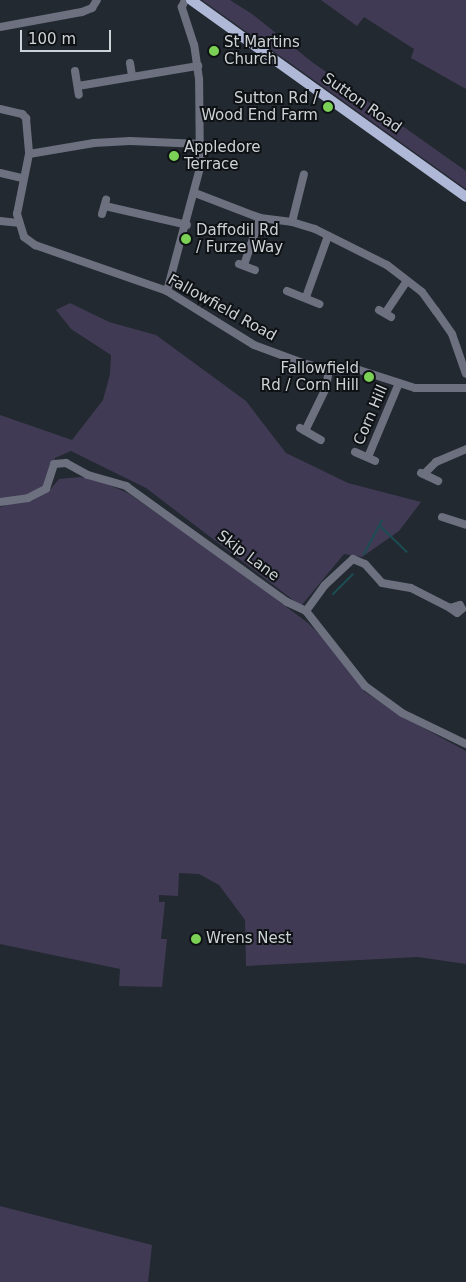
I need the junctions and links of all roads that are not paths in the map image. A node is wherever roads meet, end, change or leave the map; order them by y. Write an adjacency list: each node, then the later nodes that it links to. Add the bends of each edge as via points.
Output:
1 (97, 0): 4 (street, via 92,8 82,12)
2 (186, 0): 6 (street, via 182,7)
3 (191, 0): 18 (main road, Sutton Road)
4 (0, 27)
5 (130, 63): 8 (street)
6 (198, 66): 8 (street); 12 (street)
7 (75, 71): 9 (street)
8 (132, 76): 9 (street)
9 (78, 86): 10 (street)
10 (79, 95)
11 (0, 109): 13 (street, via 26,118)
12 (201, 144): 13 (street, via 94,143); 17 (street)
13 (29, 154): 16 (street)
14 (304, 172): 22 (street)
15 (0, 173): 16 (street)
16 (22, 178): 23 (street)
17 (195, 193): 20 (street); 24 (street)
18 (466, 196)
19 (102, 214): 24 (street, via 105,203)
20 (260, 218): 22 (street); 26 (street, via 241,264)
21 (0, 221): 23 (street)
22 (292, 222): 25 (street)
23 (18, 223): 28 (street, Fallowfield Road, via 24,237 35,245)
24 (186, 225): 28 (street)
25 (328, 236): 27 (street, via 380,261); 30 (street)
26 (254, 270)
27 (407, 280): 32 (street); 34 (street, via 422,292 452,334)
28 (167, 291): 33 (street, Fallowfield Road, via 254,345)
29 (287, 291): 30 (street)
30 (306, 297): 31 (street)
31 (320, 304)
32 (385, 313)
33 (329, 370): 35 (street, Fallowfield Road, via 356,370); 37 (street, via 326,388 303,429)
34 (466, 374)
35 (399, 383): 36 (street, Fallowfield Road, via 415,388); 40 (street, Corn Hill)
36 (466, 388)
37 (321, 440)
38 (466, 450): 42 (street, via 436,462 422,473)
39 (355, 452): 40 (street, Corn Hill)
40 (368, 457): 41 (street, Corn Hill)
41 (376, 461)
42 (438, 481)
43 (0, 502): 47 (street, Skip Lane, via 28,498 46,489 54,464 66,463 88,475 126,486 287,602)
44 (442, 517): 45 (street)
45 (466, 525)
46 (450, 608): 47 (street, via 411,588 382,583 365,564 353,559 325,585)
47 (306, 611): 48 (street, Skip Lane, via 365,686 402,713)
48 (466, 744)

